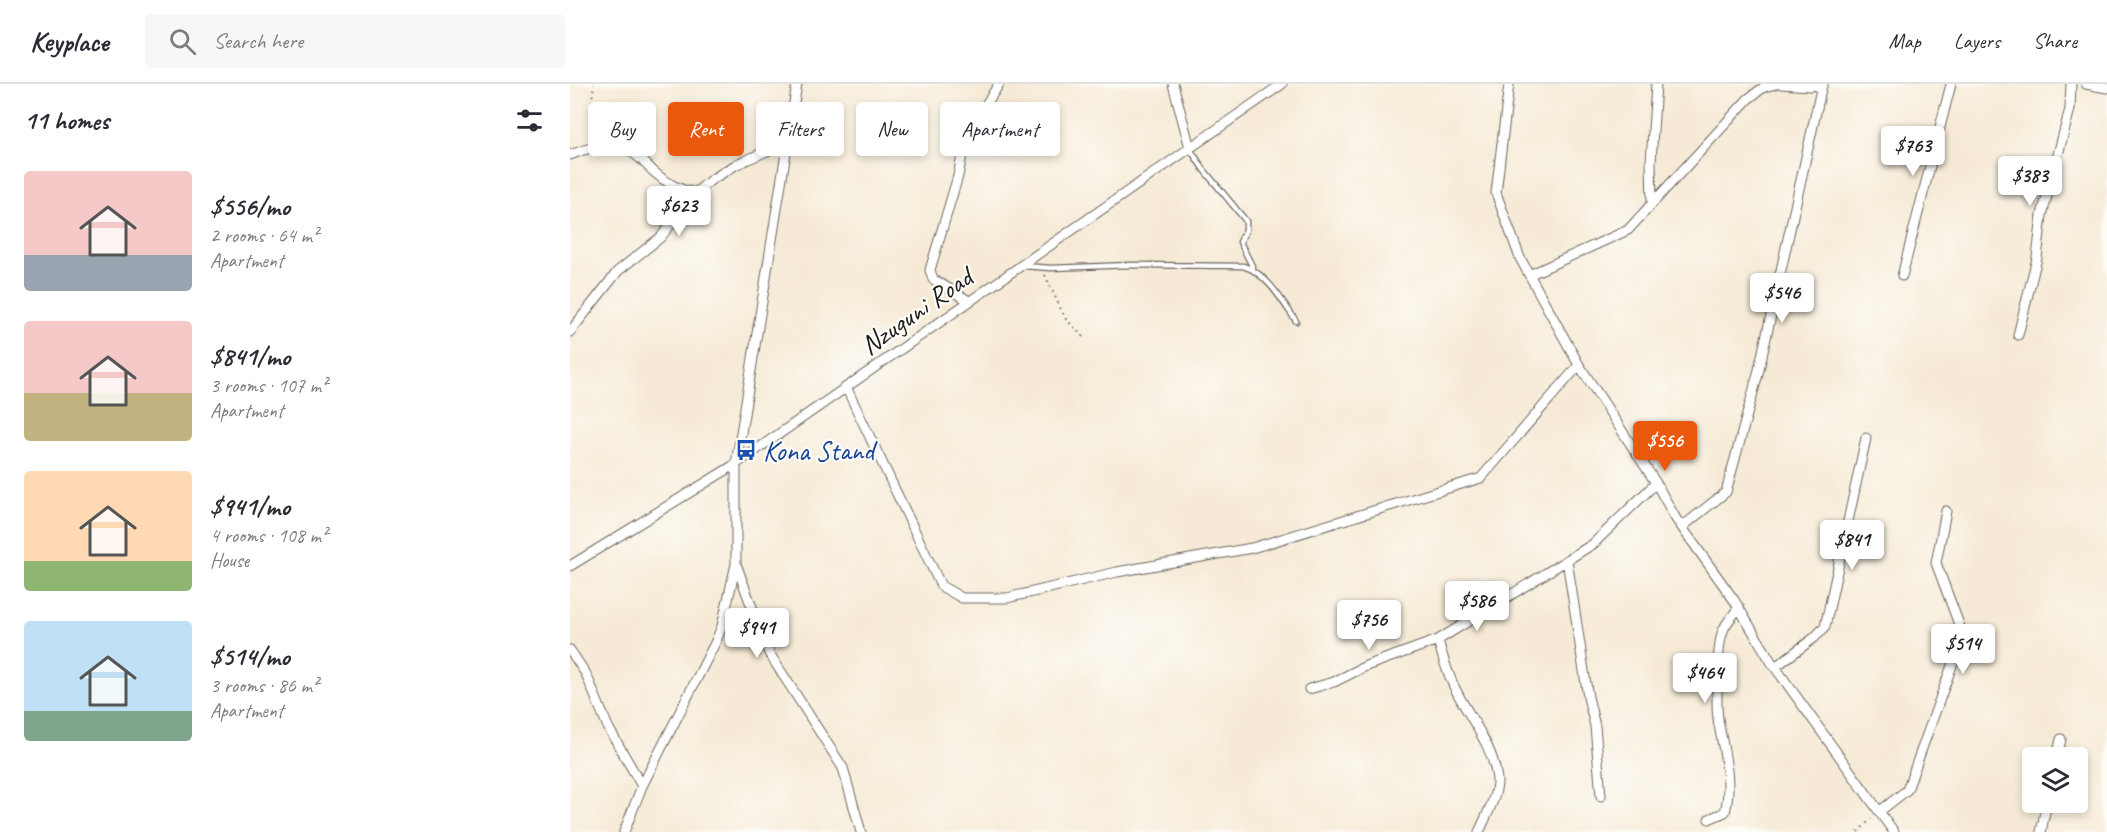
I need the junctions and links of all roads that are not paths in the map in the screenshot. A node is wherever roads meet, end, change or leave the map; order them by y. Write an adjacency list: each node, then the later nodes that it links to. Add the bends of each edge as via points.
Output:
1 (797, 84): 14 (street)
2 (999, 84): 25 (street, via 978,117 962,155 930,270 933,279)
3 (1173, 84): 15 (street)
4 (1282, 84): 15 (street, Nzuguni Road)
5 (1509, 84): 23 (street, via 1496,194)
6 (1656, 84): 20 (street)
7 (1776, 84): 20 (street, via 1764,87 1748,99)
8 (1781, 84): 12 (street)
9 (1951, 84): 24 (street)
10 (2071, 84): 28 (street, via 2070,109 2042,215 2037,258)
11 (2086, 84): 13 (street)
12 (1823, 85): 35 (street, via 1758,374 1726,492)
13 (2107, 88)
14 (794, 102)
15 (1190, 148): 21 (street, Nzuguni Road); 22 (lane, via 1245,221 1246,230 1240,242)
16 (570, 155): 19 (street, via 617,146 632,152 665,180)
17 (756, 156): 19 (street)
18 (786, 156): 32 (street)
19 (695, 193): 27 (street, via 661,237 618,271)
20 (1652, 204): 23 (street, via 1628,230)
21 (1021, 265): 22 (lane); 25 (street, Nzuguni Road)
22 (1253, 268): 26 (lane)
23 (1529, 275): 29 (street)
24 (1902, 276)
25 (969, 301): 30 (street, Nzuguni Road)
26 (1296, 321)
27 (570, 332)
28 (2018, 335)
29 (1579, 365): 30 (street, via 1481,477 1252,548 1117,572 1007,598 962,598 940,586); 33 (street)
30 (846, 387): 32 (street, Nzuguni Road)
31 (1866, 438): 42 (street, via 1826,627)
32 (736, 464): 37 (street); 38 (street, Nzuguni Road)
33 (1656, 483): 35 (street); 36 (street, via 1593,544)
34 (1946, 511): 48 (street, via 1936,563 1963,635 1906,790)
35 (1682, 527): 39 (street)
36 (1567, 560): 40 (street); 47 (street, via 1595,726)
37 (736, 564): 46 (street, via 716,641); 52 (street, via 769,652 843,768)
38 (570, 566)
39 (1739, 607): 42 (street); 50 (street, via 1723,631 1720,645 1718,715 1728,775 1728,802 1725,812)
40 (1438, 640): 43 (street); 53 (street, via 1457,694 1490,750 1497,782)
41 (570, 650): 46 (street)
42 (1775, 667): 48 (street)
43 (1309, 689)
44 (2061, 739): 45 (street)
45 (2059, 747)
46 (642, 786): 51 (street)
47 (1601, 796)
48 (1880, 811): 54 (street)
49 (2045, 813): 55 (street)
50 (1709, 819)
51 (624, 832)
52 (861, 832)
53 (1479, 832)
54 (1894, 832)
55 (2041, 832)

